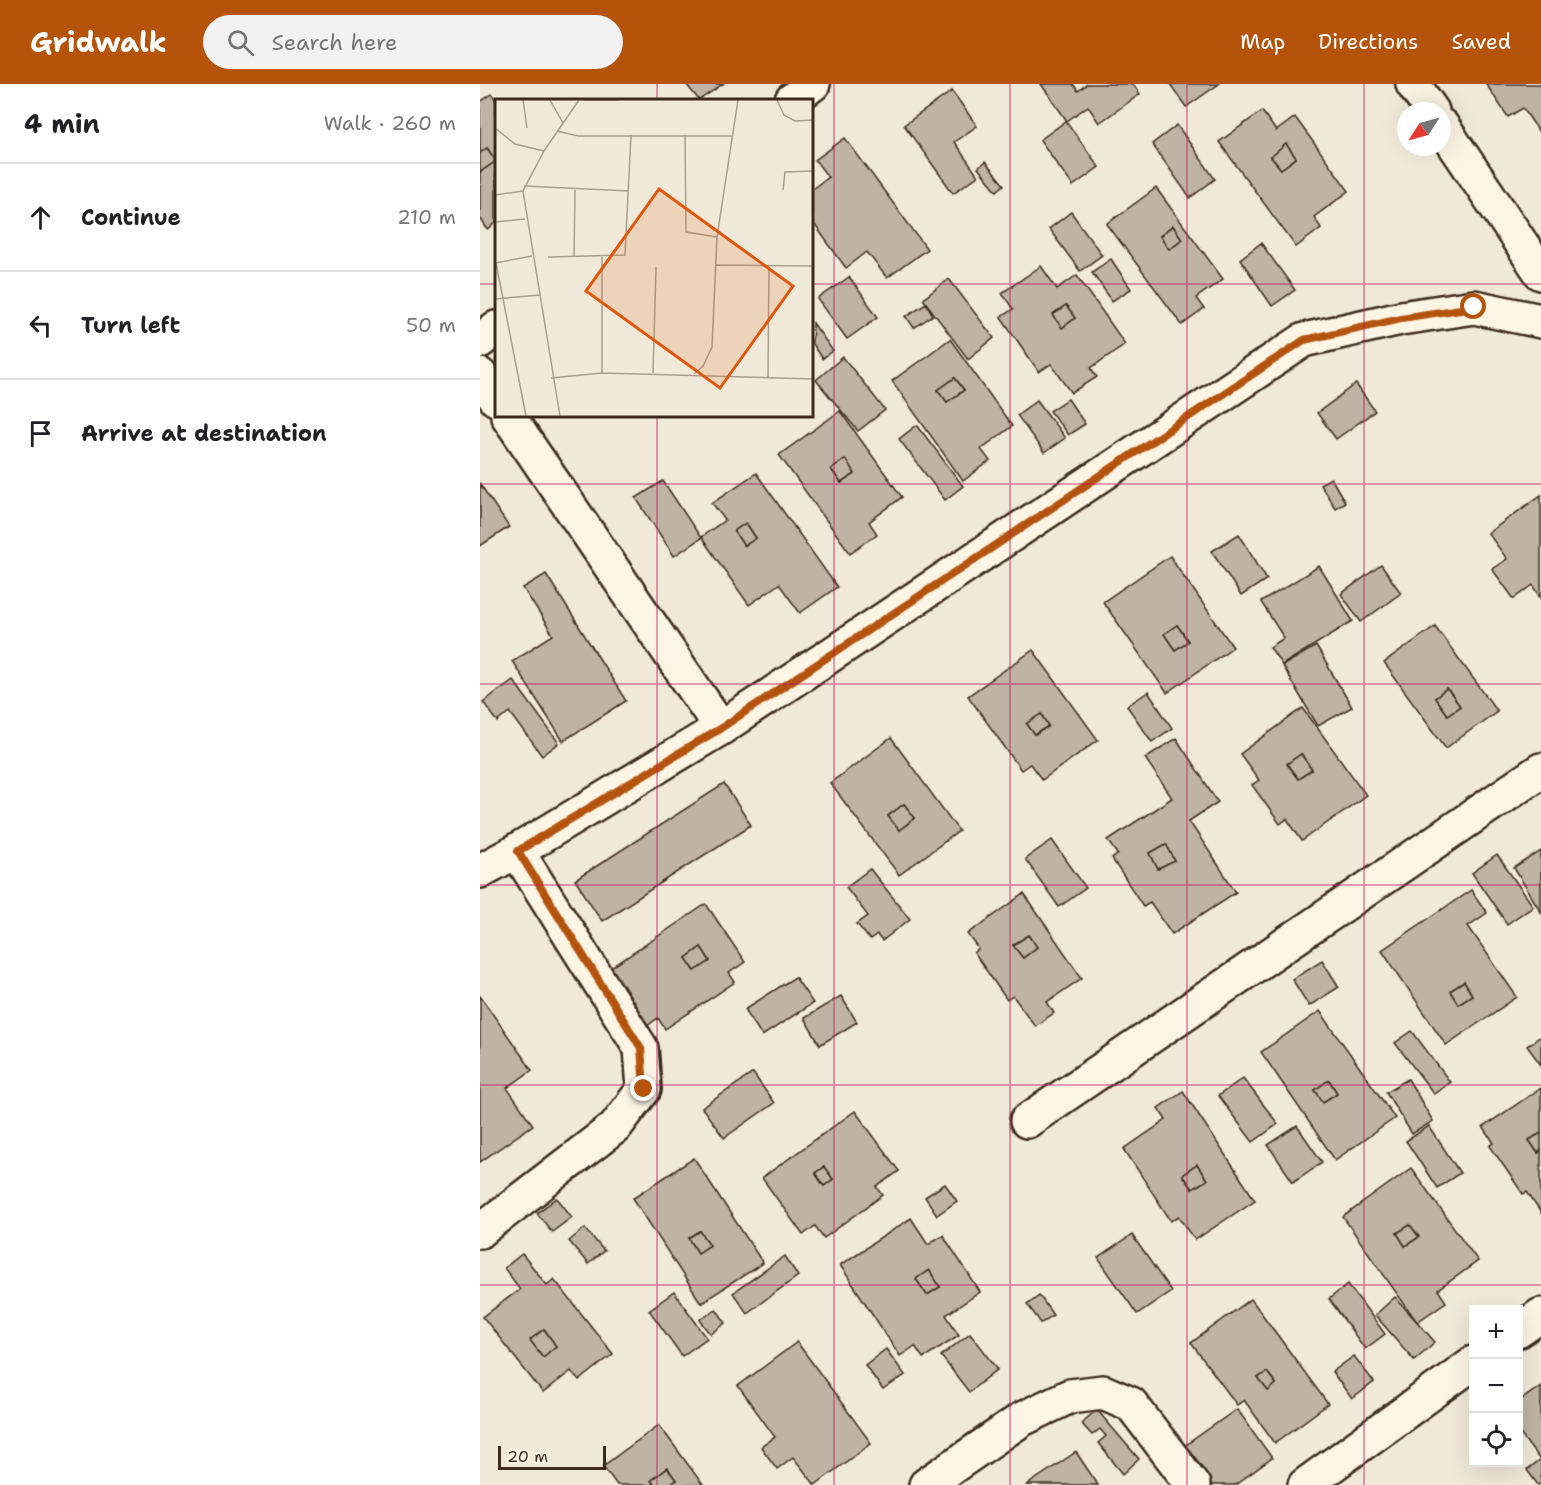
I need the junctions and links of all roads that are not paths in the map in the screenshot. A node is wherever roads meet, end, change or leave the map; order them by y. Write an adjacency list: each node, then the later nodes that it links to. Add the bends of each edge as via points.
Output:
1 (813, 84): 3 (street)
2 (1413, 84): 4 (street)
3 (793, 99)
4 (1426, 102)
5 (1451, 139): 6 (street)
6 (1541, 273)
7 (1541, 321): 13 (street, via 1474,307 1401,318 1304,340)
8 (495, 329): 9 (street)
9 (480, 341)
10 (480, 375): 11 (street)
11 (495, 398)
12 (509, 417): 13 (street)
13 (721, 728): 15 (street)
14 (1541, 770): 17 (street)
15 (518, 851): 16 (street); 18 (street, via 641,1048 644,1089 615,1127)
16 (480, 871)
17 (1027, 1121)
18 (480, 1231)
19 (1541, 1315): 20 (street)
20 (1523, 1328)
21 (1469, 1366): 24 (street)
22 (927, 1485): 23 (street, via 1022,1419 1070,1396 1103,1392 1131,1404)
23 (1193, 1485)
24 (1305, 1485)

